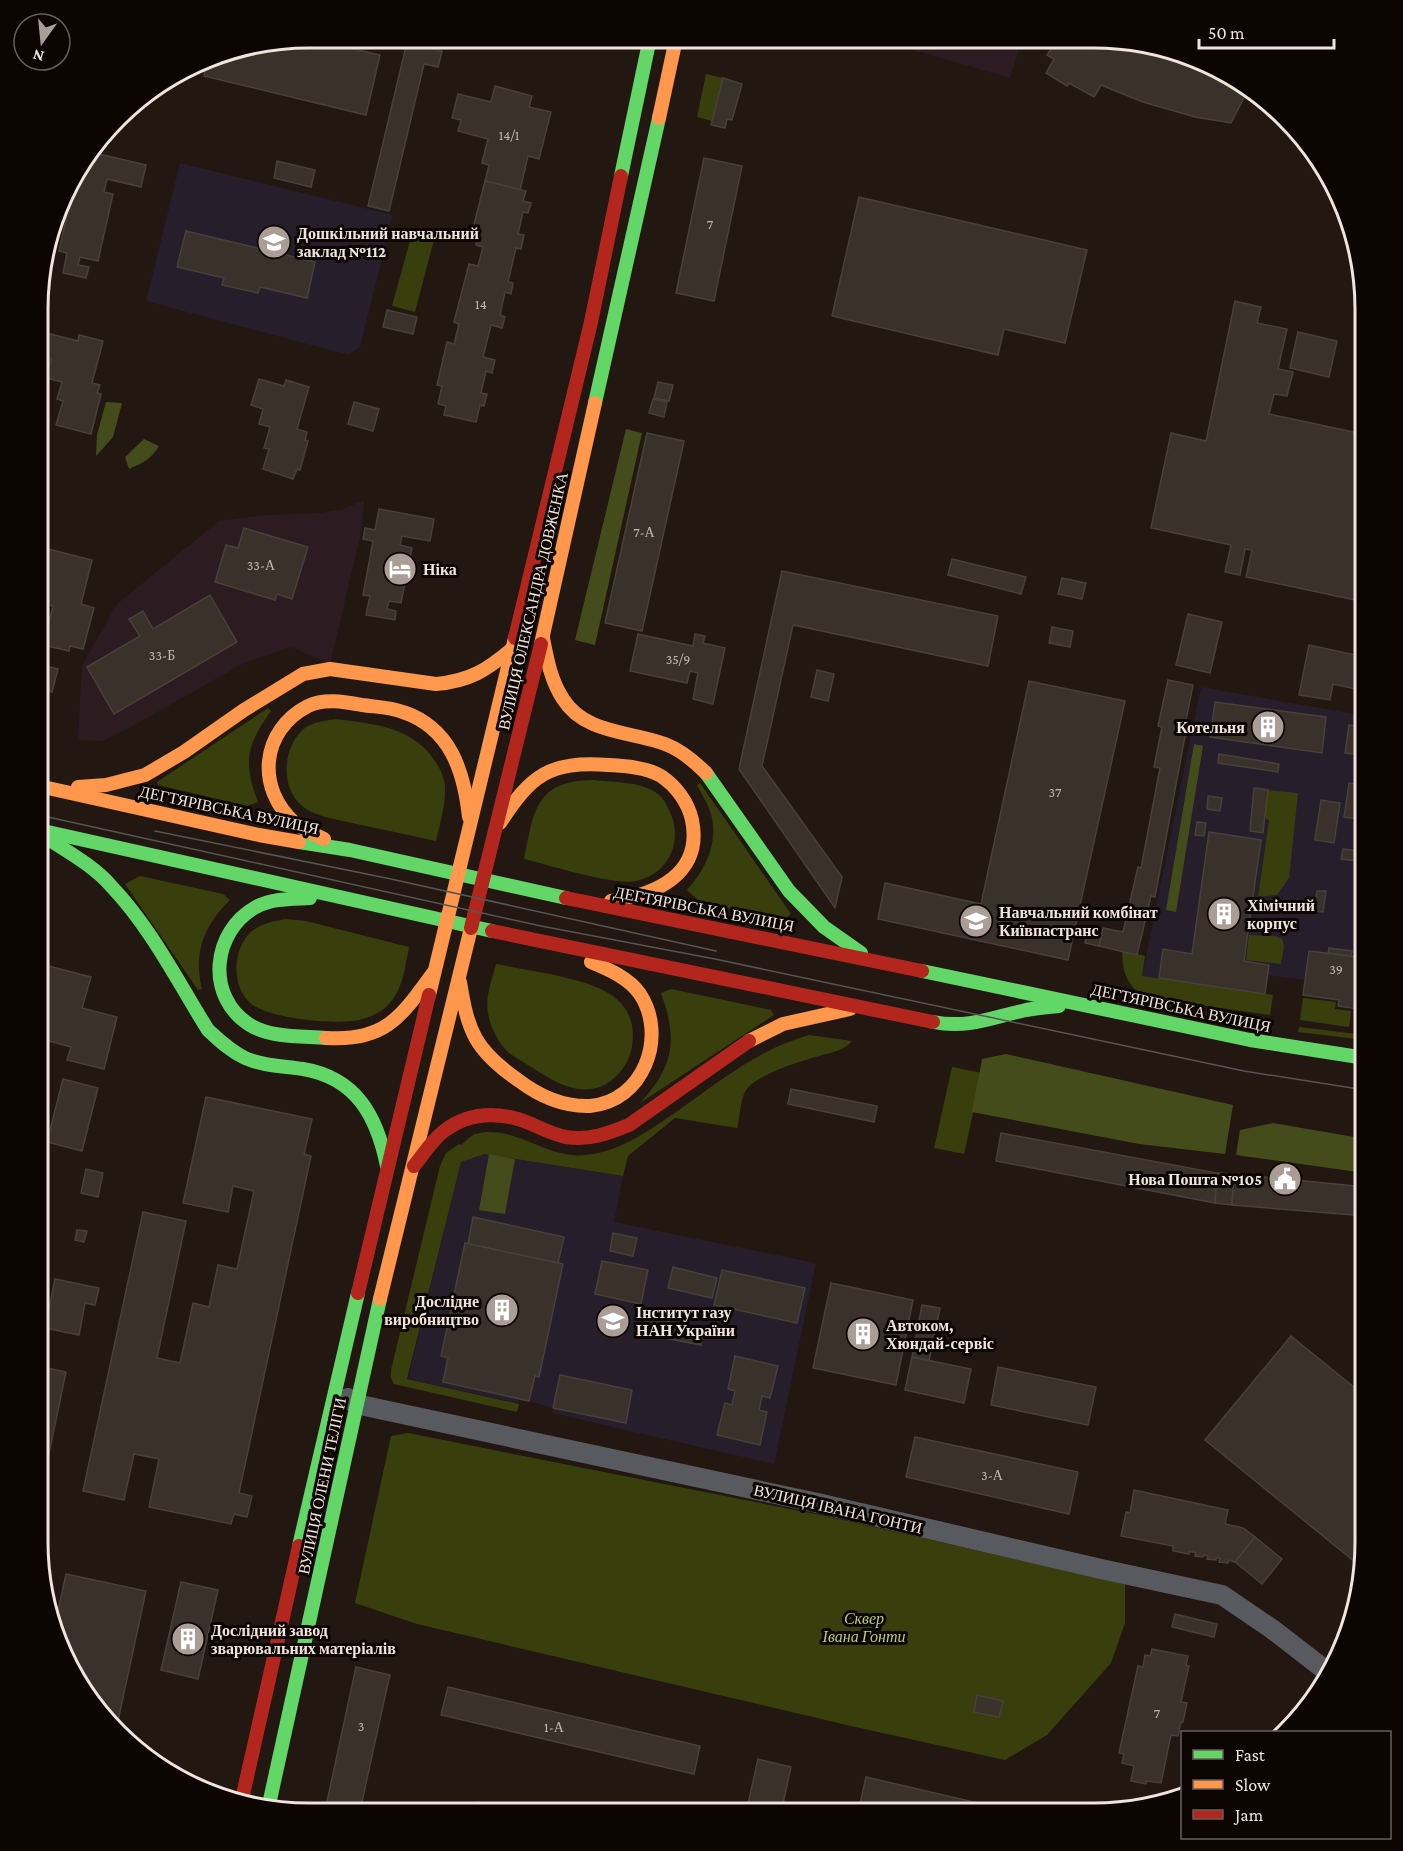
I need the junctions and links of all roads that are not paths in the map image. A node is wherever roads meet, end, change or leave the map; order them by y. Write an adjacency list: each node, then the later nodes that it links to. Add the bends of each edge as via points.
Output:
1 (648, 48): 4 (main road, ВУЛИЦЯ ОЛЕКСАНДРА ДОВЖЕНКА, via 591,322)
2 (674, 48): 3 (main road, ВУЛИЦЯ ОЛЕКСАНДРА ДОВЖЕНКА)
3 (543, 637): 9 (main road, ВУЛИЦЯ ОЛЕКСАНДРА ДОВЖЕНКА); 15 (main road, via 557,692 568,708 590,724 668,744 694,760 716,784 789,891 824,927)
4 (513, 648): 5 (main road, ВУЛИЦЯ ОЛЕКСАНДРА ДОВЖЕНКА, via 488,670 452,683 330,669 303,674 145,775 106,785); 7 (main road, ВУЛИЦЯ ОЛЕКСАНДРА ДОВЖЕНКА)
5 (48, 787)
6 (48, 787): 11 (main road, ДЕГТЯРІВСЬКА ВУЛИЦЯ, via 259,835)
7 (470, 831): 11 (main road, via 461,769 436,730 416,717 388,708 343,701 311,704 287,720 274,739 267,771 269,785 294,823); 16 (main road, ВУЛИЦЯ ОЛЕКСАНДРА ДОВЖЕНКА)
8 (48, 834): 12 (main road)
9 (493, 834): 13 (main road, via 523,791 554,768 569,763 596,764 648,771 662,777 687,803 695,831 683,870 645,896); 17 (main road, ВУЛИЦЯ ОЛЕКСАНДРА ДОВЖЕНКА)
10 (48, 838): 21 (main road, via 112,886 140,921 208,1030 222,1043 253,1061 331,1076 356,1095 374,1121)
11 (350, 850): 13 (main road, ДЕГТЯРІВСЬКА ВУЛИЦЯ)
12 (344, 898): 14 (main road); 16 (main road, via 270,902 256,906 236,921 222,944 218,971 225,999 248,1024 281,1034 335,1040 361,1038 391,1025 406,1011)
13 (590, 903): 15 (main road, ДЕГТЯРІВСЬКА ВУЛИЦЯ)
14 (536, 941): 17 (main road, via 622,977 647,1007 653,1034 648,1062 627,1091 611,1100 572,1106 554,1101 493,1062 471,1032); 19 (main road)
15 (872, 960): 18 (main road, ДЕГТЯРІВСЬКА ВУЛИЦЯ)
16 (435, 969): 21 (main road, ВУЛИЦЯ ОЛЕКСАНДРА ДОВЖЕНКА)
17 (459, 974): 22 (main road, ВУЛИЦЯ ОЛЕКСАНДРА ДОВЖЕНКА)
18 (1081, 1004): 19 (main road, via 949,1025); 20 (main road, ДЕГТЯРІВСЬКА ВУЛИЦЯ, via 1250,1040)
19 (863, 1007): 22 (main road, via 793,1022 762,1034 629,1125 607,1134 566,1137 516,1118 474,1115 442,1131)
20 (1355, 1056)
21 (387, 1166): 23 (main road, ВУЛИЦЯ ОЛЕНИ ТЕЛІГИ)
22 (411, 1169): 24 (main road, ВУЛИЦЯ ОЛЕНИ ТЕЛІГИ)
23 (337, 1379): 24 (street, via 339,1389); 26 (main road, ВУЛИЦЯ ОЛЕНИ ТЕЛІГИ)
24 (356, 1404): 25 (street, ВУЛИЦЯ ІВАНА ГОНТИ, via 1222,1595); 27 (main road, ВУЛИЦЯ ОЛЕНИ ТЕЛІГИ)
25 (1322, 1668)
26 (243, 1794)
27 (270, 1800)

